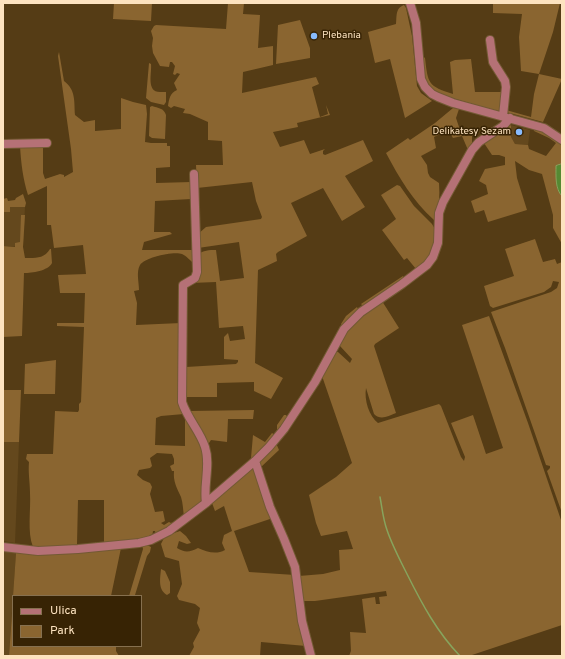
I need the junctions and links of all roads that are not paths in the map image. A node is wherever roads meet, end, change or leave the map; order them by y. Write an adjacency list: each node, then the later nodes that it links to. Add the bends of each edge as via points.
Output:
1 (410, 3): 3 (street, via 416,23 421,79 425,87 432,94 453,103)
2 (490, 40): 3 (street, via 493,62 506,81)
3 (506, 117): 4 (street, via 544,128); 8 (street, via 504,126 479,142 472,150 443,202 439,214 438,243 433,257 427,265 361,312 344,330 315,382 284,429)
4 (562, 140)
5 (47, 143): 6 (street)
6 (3, 144)
7 (194, 174): 9 (street, via 197,272 195,278 183,285 182,402 205,448)
8 (255, 461): 9 (street); 11 (street, via 270,507 295,567 302,621)
9 (206, 504): 10 (street, via 169,531 139,543 38,551)
10 (3, 547)
11 (311, 656)

